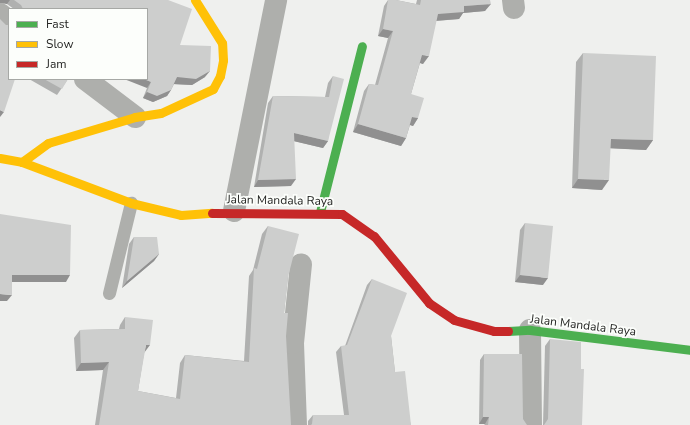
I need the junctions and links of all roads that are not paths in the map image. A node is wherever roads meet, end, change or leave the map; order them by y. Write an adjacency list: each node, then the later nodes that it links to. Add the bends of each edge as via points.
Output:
1 (195, 0): 7 (street, via 222,43 221,68 213,89 161,113)
2 (276, 0): 11 (street)
3 (0, 14): 4 (street)
4 (8, 20)
5 (362, 46): 12 (street)
6 (86, 80): 7 (street)
7 (135, 117): 9 (street, via 54,141)
8 (0, 158): 9 (street, Jalan Mandala Raya)
9 (22, 162): 10 (street, Jalan Mandala Raya)
10 (131, 203): 11 (street, Jalan Mandala Raya, via 181,214); 14 (lane)
11 (234, 212): 12 (street, Jalan Mandala Raya)
12 (320, 212): 15 (street, Jalan Mandala Raya, via 342,214 374,236 429,304 454,320 494,331)
13 (301, 264): 17 (street, via 293,343)
14 (109, 293)
15 (530, 330): 16 (street, Jalan Mandala Raya); 18 (street)
16 (690, 350)
17 (296, 425)
18 (531, 425)

